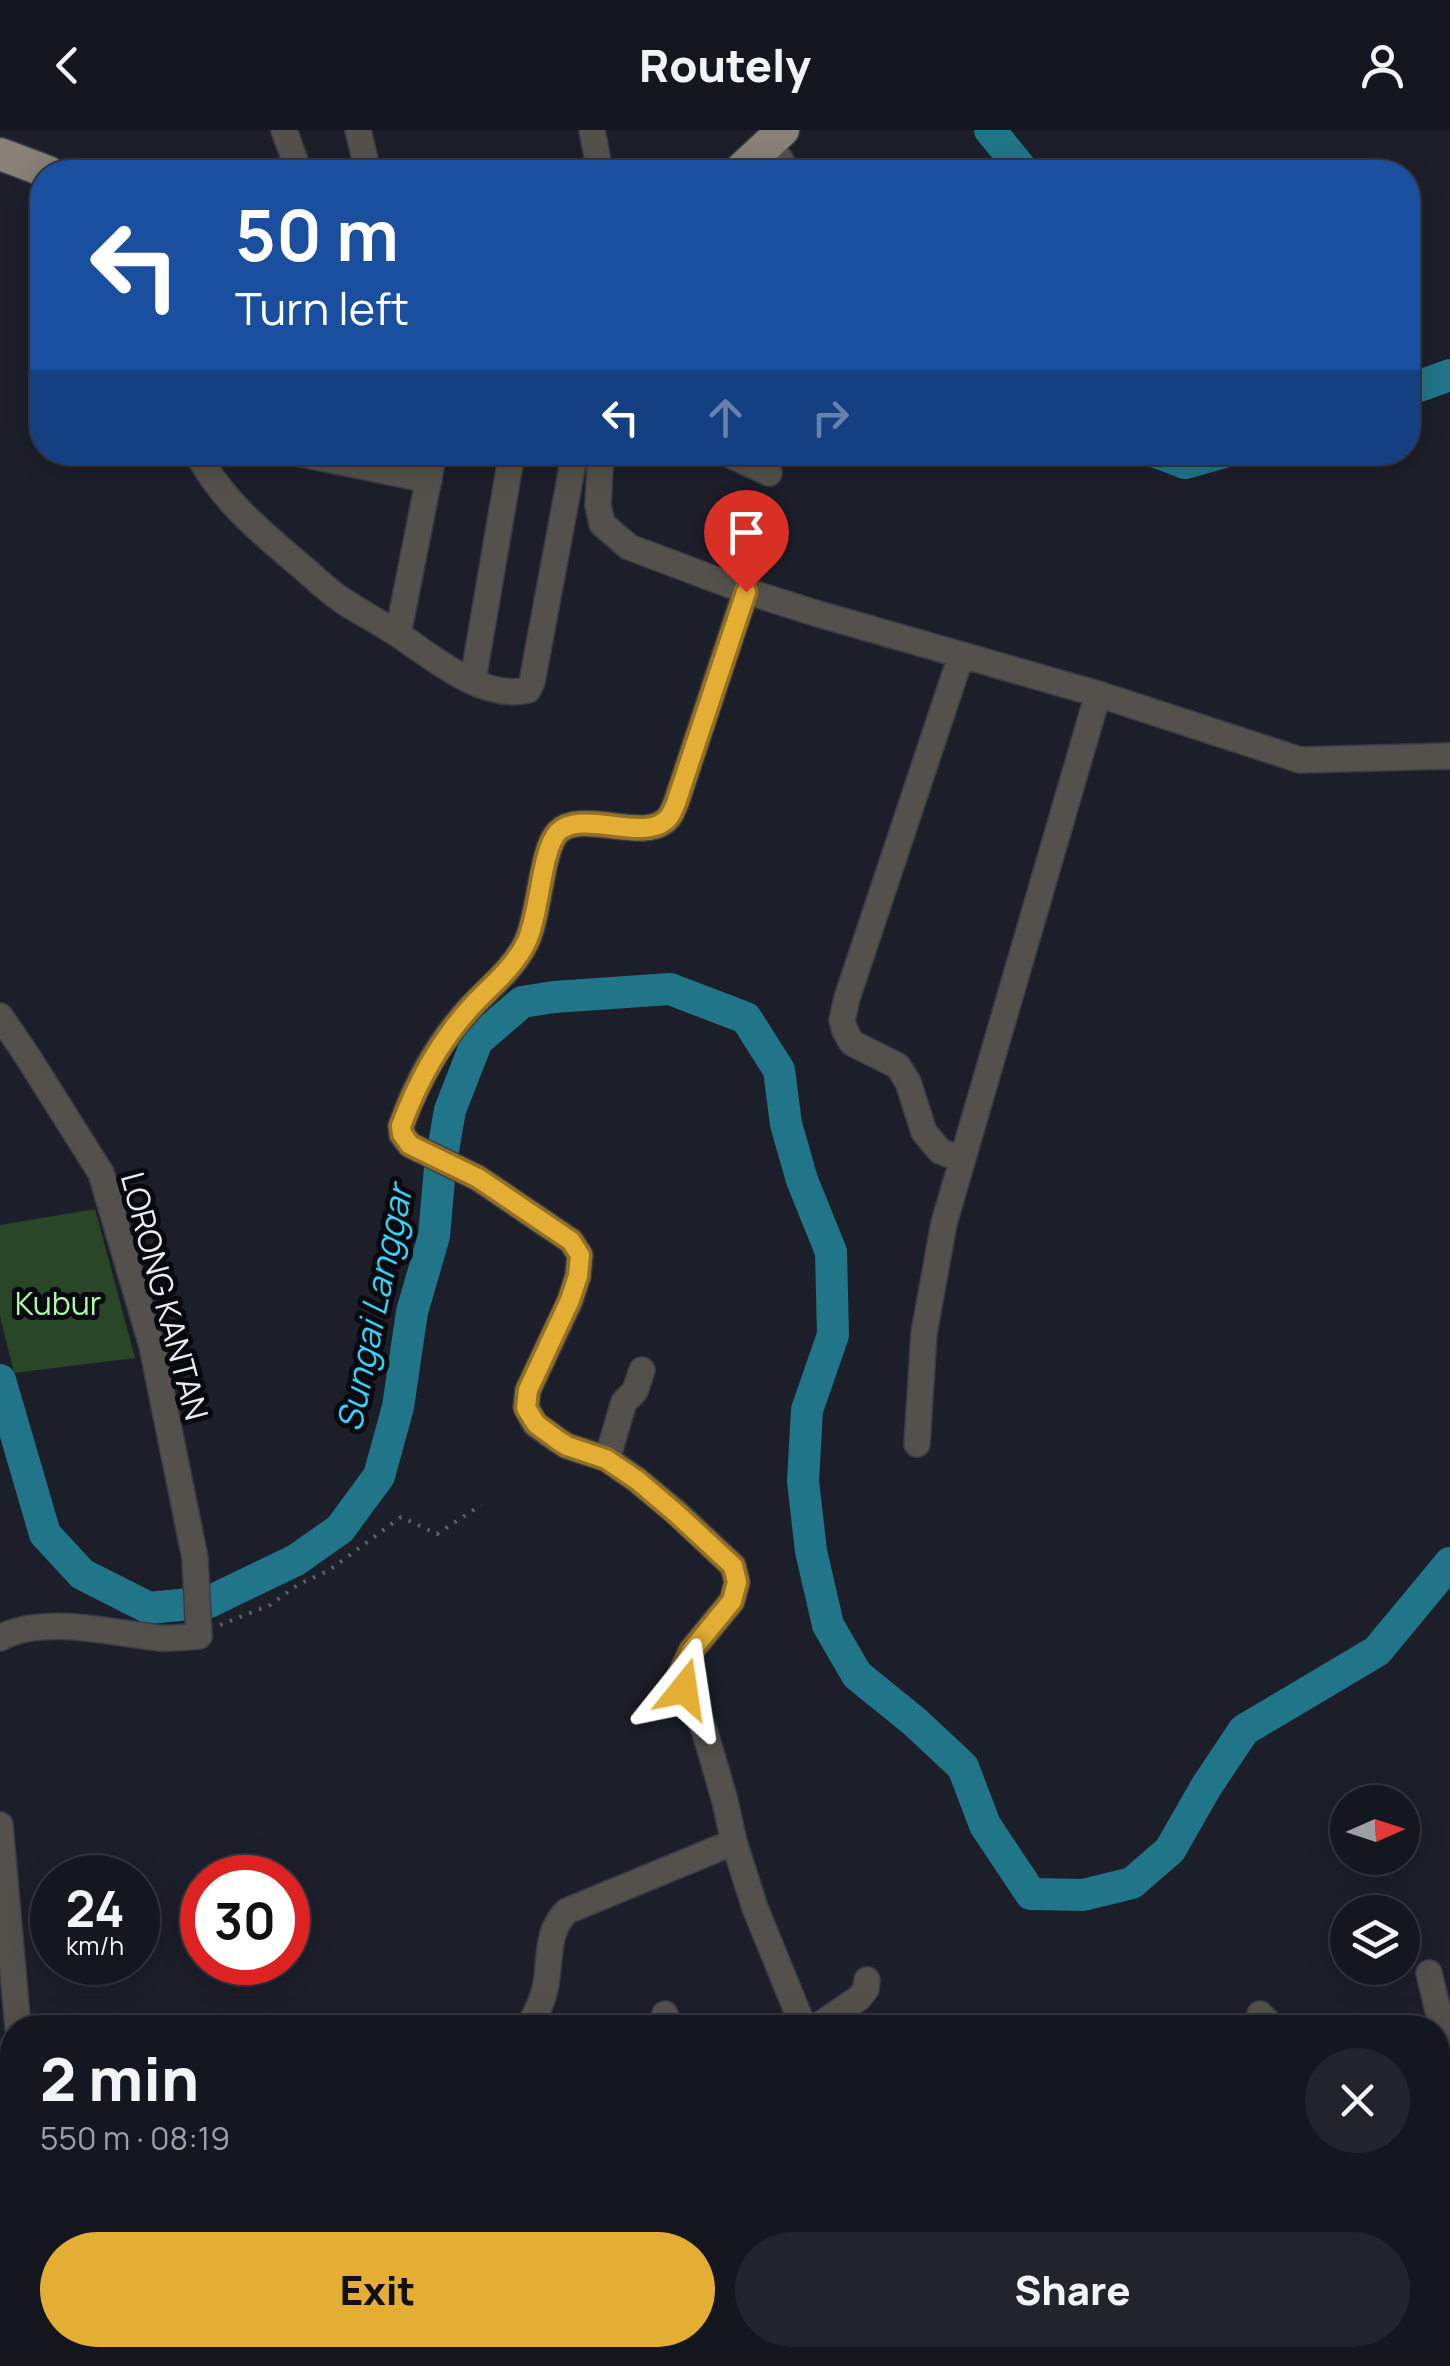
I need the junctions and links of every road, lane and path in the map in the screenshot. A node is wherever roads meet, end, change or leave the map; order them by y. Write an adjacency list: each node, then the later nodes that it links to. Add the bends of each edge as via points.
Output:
1 (284, 130): 5 (street)
2 (358, 130): 6 (street)
3 (592, 130): 7 (street)
4 (0, 154): 8 (main road)
5 (295, 160)
6 (365, 160)
7 (598, 160)
8 (30, 165)
9 (205, 465): 19 (street, via 263,534 342,600)
10 (356, 465): 17 (street)
11 (432, 465): 17 (street)
12 (510, 465): 21 (street)
13 (574, 465): 21 (street, via 532,682 520,692)
14 (600, 465): 18 (street, via 602,524 629,547)
15 (752, 465): 16 (street)
16 (769, 473)
17 (429, 480): 19 (street)
18 (746, 592): 20 (street); 28 (street, via 669,818 648,828 582,824 558,831 526,942 440,1044 401,1126 410,1145 478,1178 577,1248 578,1276 526,1408 559,1441)
19 (398, 634): 21 (street)
20 (961, 656): 22 (street); 25 (street, via 842,1020 852,1044 898,1066 924,1132 940,1151)
21 (473, 680)
22 (1098, 694): 23 (street, via 1300,760); 25 (street)
23 (1450, 756)
24 (0, 1016): 30 (street, LORONG KANTAN, via 101,1173 152,1346 195,1558)
25 (962, 1160): 27 (street, via 924,1333)
26 (642, 1370): 28 (street)
27 (916, 1444)
28 (606, 1459): 33 (street, via 733,1566 732,1601 680,1675 704,1732)
29 (481, 1505): 30 (path, via 437,1534 401,1517 270,1605)
30 (198, 1630): 31 (street, via 163,1638 23,1628)
31 (0, 1638)
32 (0, 1824): 36 (street)
33 (734, 1842): 37 (street, via 567,1911 552,1935); 38 (street)
34 (1430, 1973): 40 (street)
35 (867, 1980): 39 (street, via 858,1998)
36 (17, 2015)
37 (535, 2015)
38 (799, 2015)
39 (834, 2015)
40 (1440, 2015)

